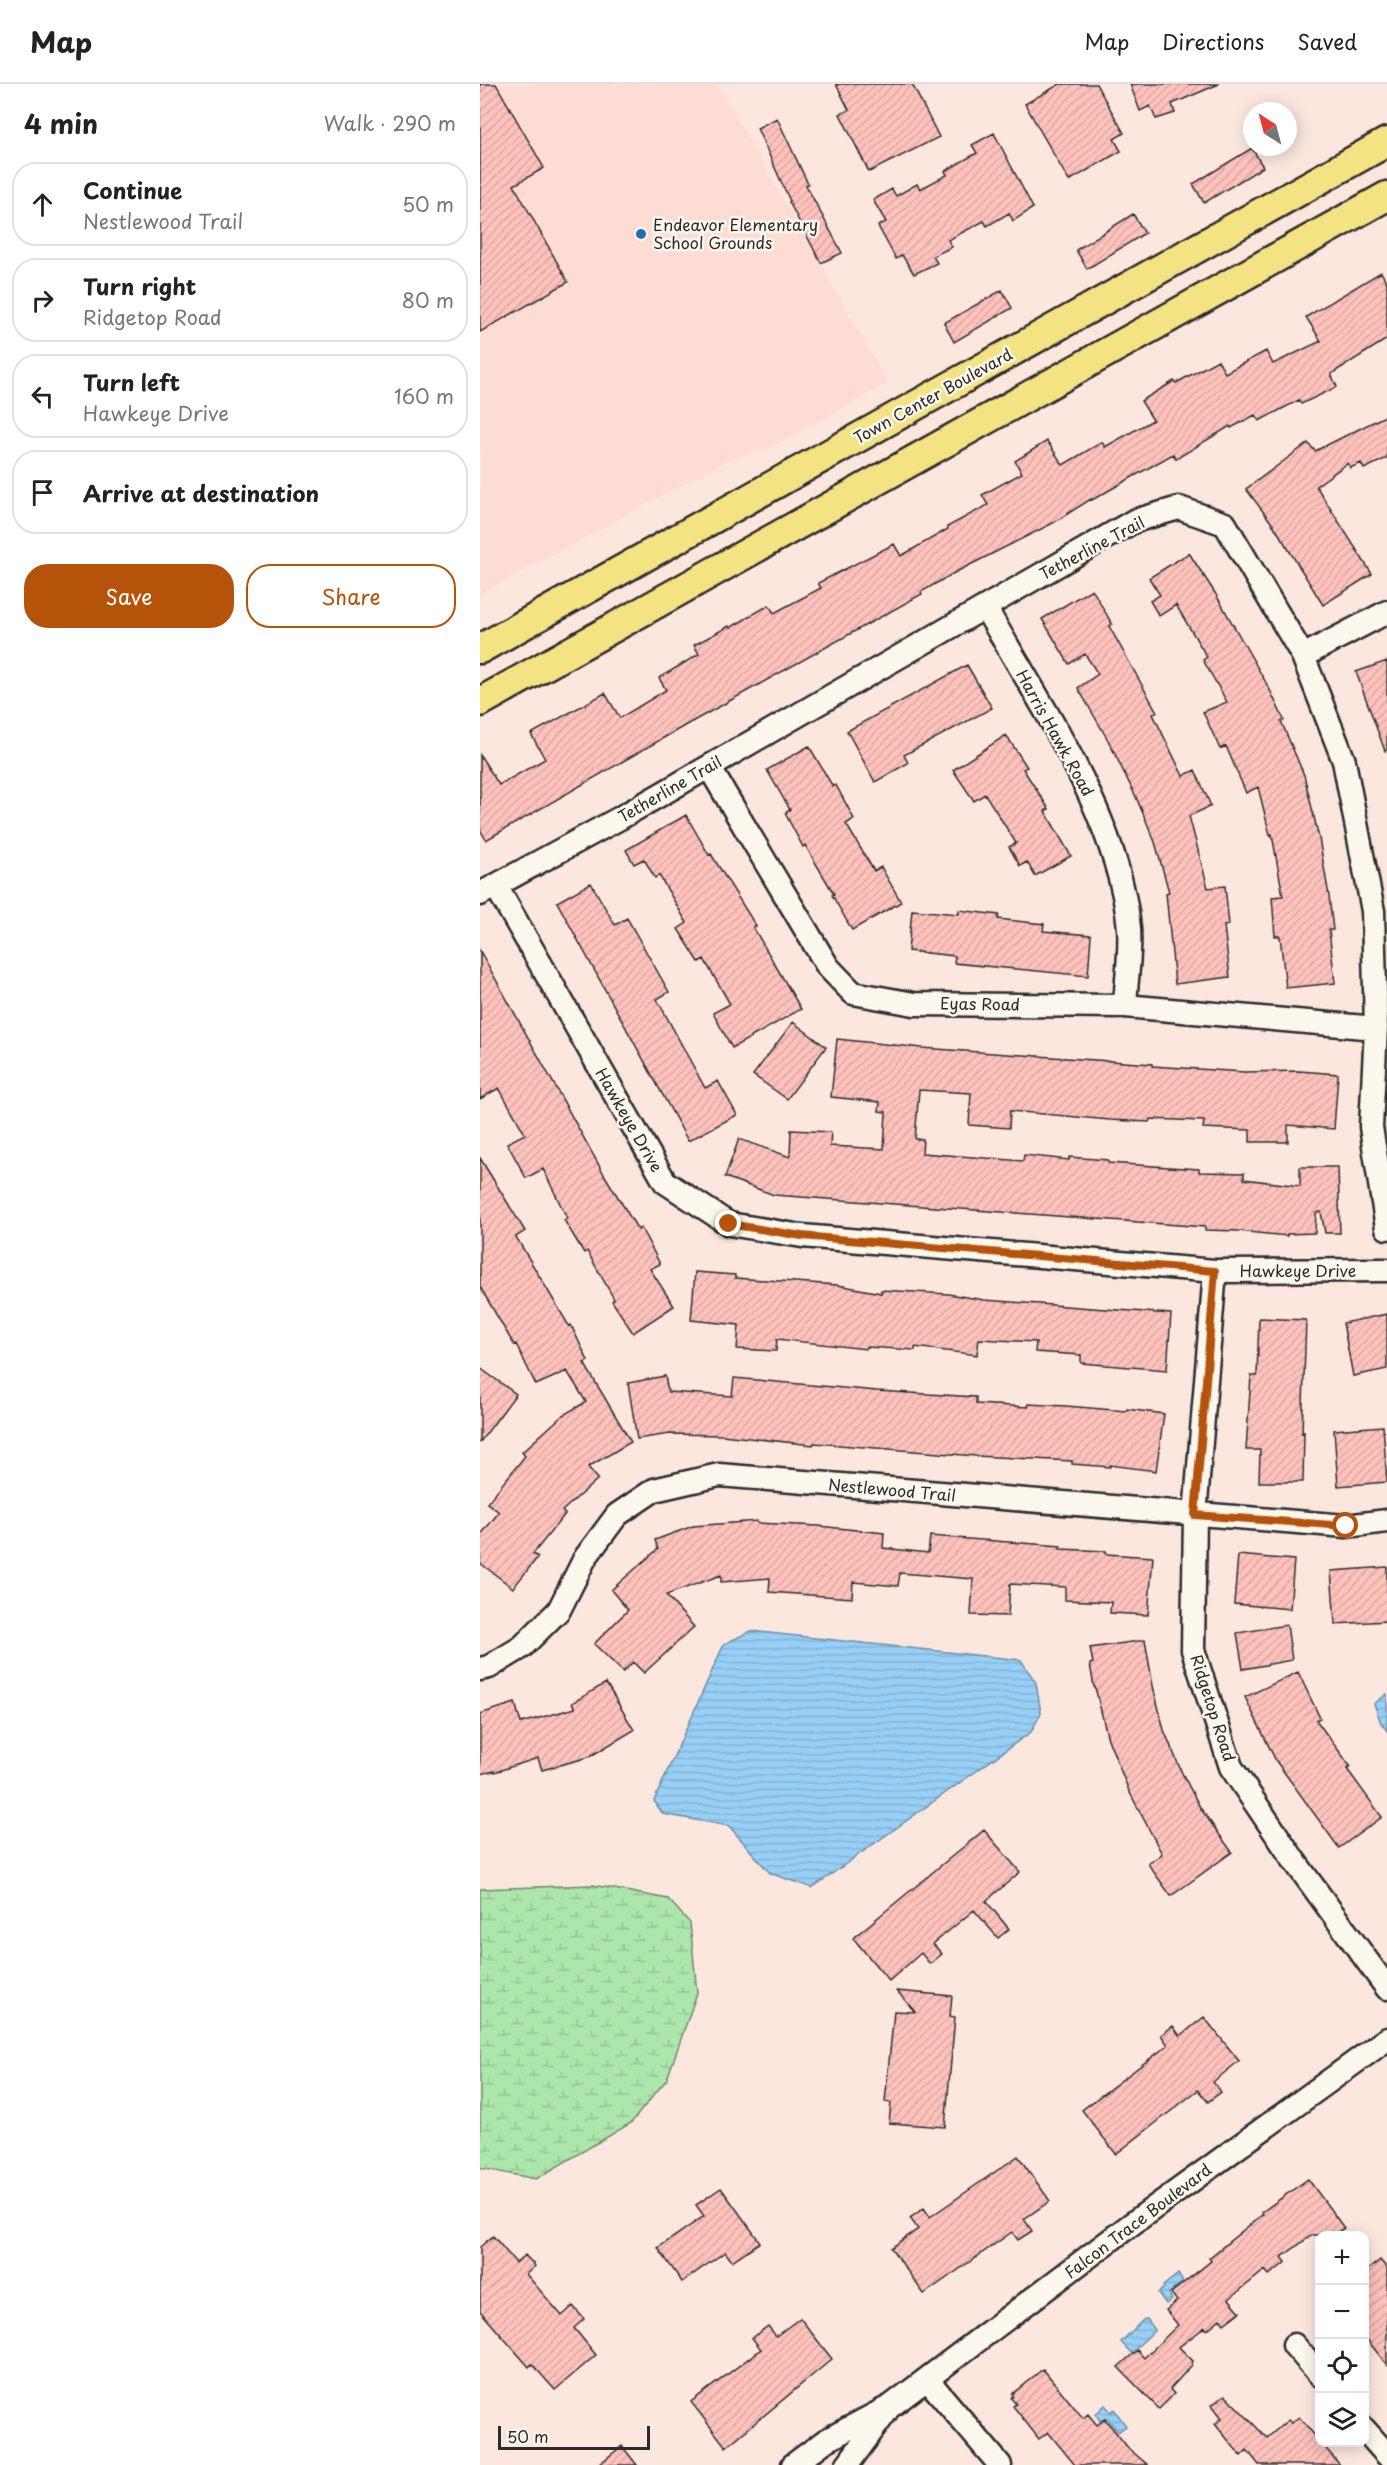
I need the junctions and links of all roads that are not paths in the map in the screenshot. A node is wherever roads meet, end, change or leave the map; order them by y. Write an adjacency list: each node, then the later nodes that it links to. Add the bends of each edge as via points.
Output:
1 (1387, 142): 5 (main road, Town Center Boulevard)
2 (1387, 196): 7 (main road)
3 (985, 607): 6 (street, Tetherline Trail, via 1134,521 1179,508 1225,524); 8 (street, Tetherline Trail); 10 (street, Harris Hawk Road, via 1089,790 1119,869 1129,930)
4 (1387, 612): 6 (street)
5 (480, 649)
6 (1303, 656): 11 (street, Tetherline Trail, via 1344,761 1373,911)
7 (480, 702)
8 (709, 766): 9 (street, Tetherline Trail); 10 (street, Eyas Road, via 828,967 853,993 914,1004)
9 (488, 890): 14 (street, Hawkeye Drive, via 664,1182 729,1224 802,1236)
10 (1125, 1006): 11 (street, Eyas Road)
11 (1376, 1028): 12 (street, Tetherline Trail, via 1371,1127)
12 (1387, 1228)
13 (1387, 1270): 14 (street, Hawkeye Drive)
14 (1215, 1271): 15 (street, Ridgetop Road)
15 (1195, 1515): 16 (street, Nestlewood Trail, via 1346,1526); 17 (street, Nestlewood Trail, via 718,1475 654,1490 617,1515 585,1558 559,1610 522,1647); 18 (street, Ridgetop Road, via 1193,1650 1231,1767)
16 (1387, 1521)
17 (480, 1669)
18 (1387, 1988)
19 (1387, 2039): 22 (street, Falcon Trace Boulevard, via 1133,2223)
20 (1294, 2345): 21 (street)
21 (1315, 2369)
22 (927, 2379): 23 (street, Falcon Trace Boulevard); 28 (street)
23 (891, 2406): 26 (street, Falcon Trace Boulevard, via 825,2441); 27 (street, Falcon Trace Boulevard)
24 (1369, 2434): 25 (street)
25 (1387, 2455)
26 (794, 2465)
27 (847, 2465)
28 (1000, 2465)

